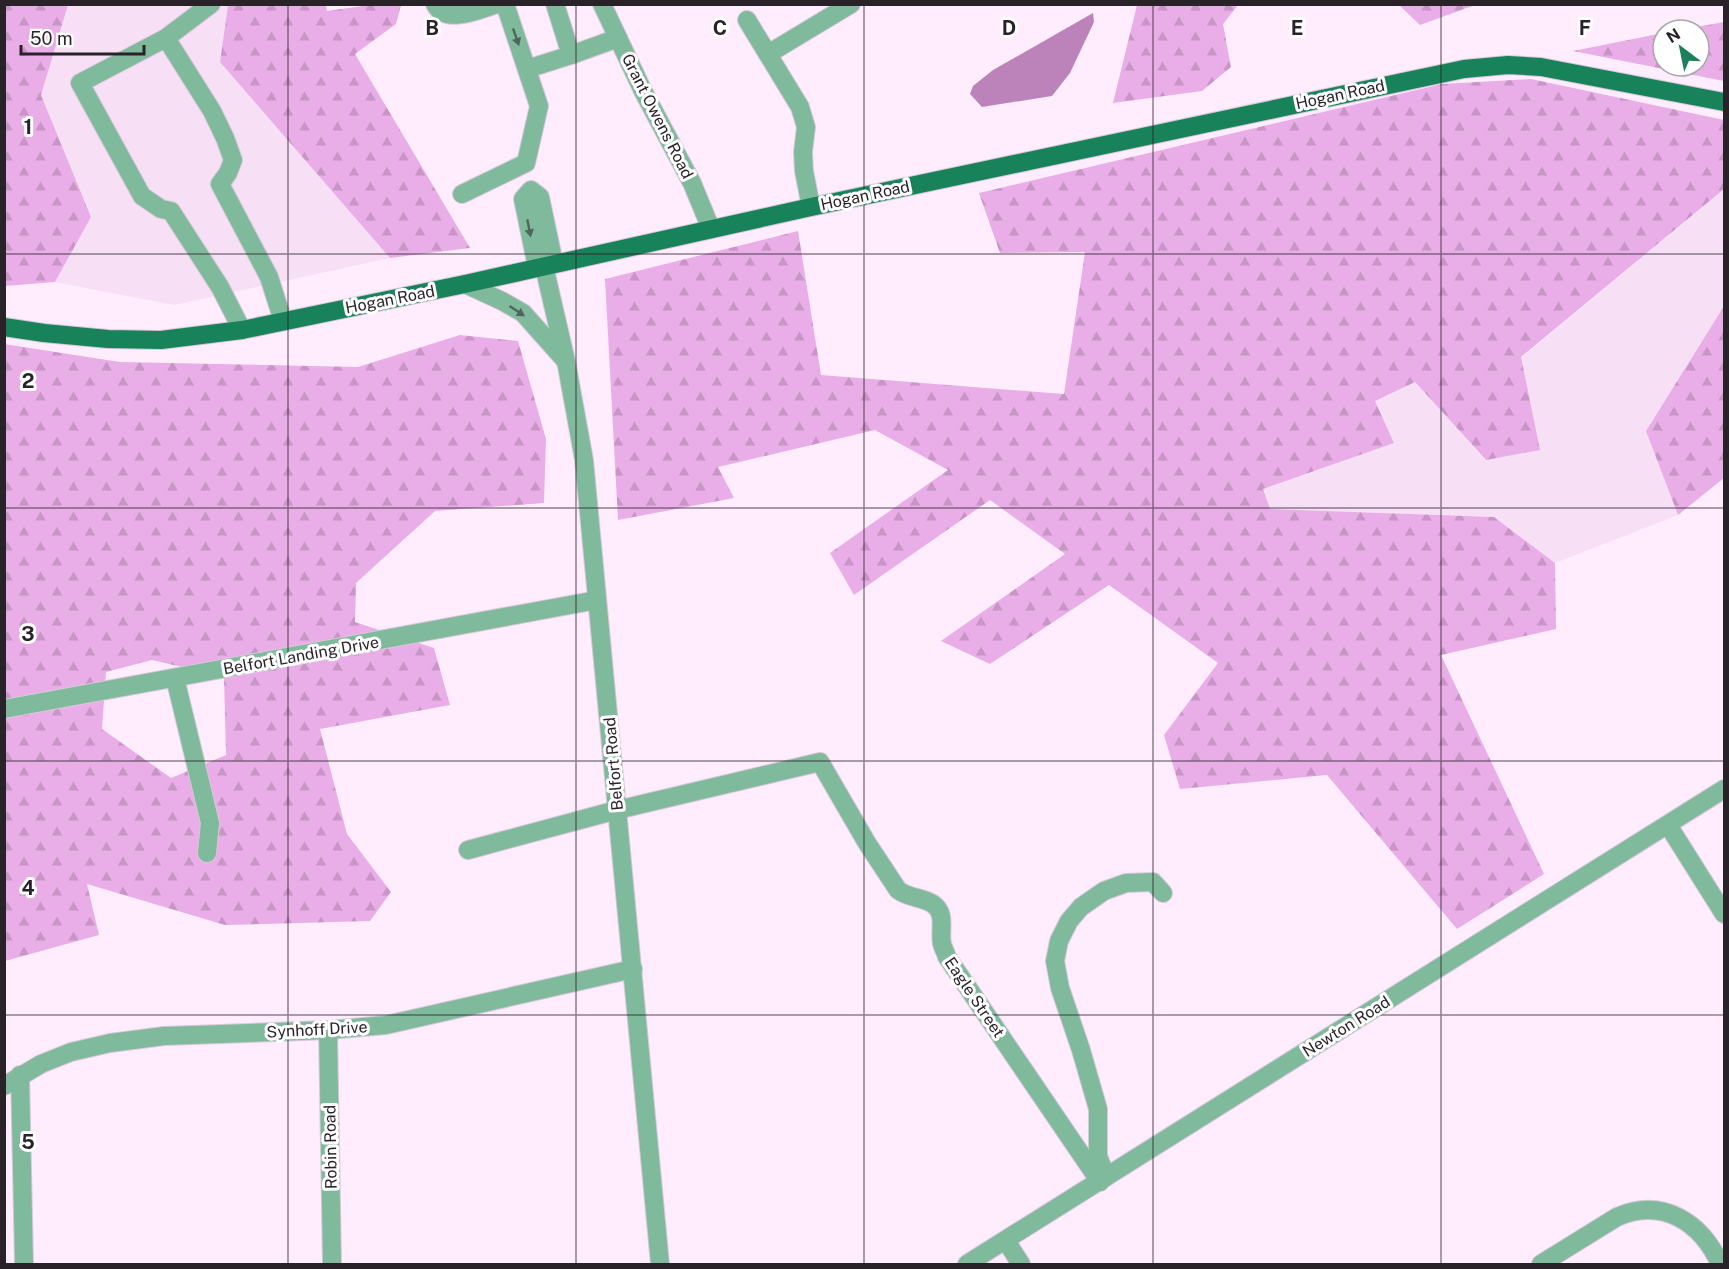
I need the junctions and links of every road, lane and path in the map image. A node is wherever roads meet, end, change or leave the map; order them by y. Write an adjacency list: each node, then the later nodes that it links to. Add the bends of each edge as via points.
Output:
1 (211, 4): 9 (street)
2 (435, 4): 3 (street, via 442,14 451,16)
3 (497, 4)
4 (505, 4): 13 (street, one-way to 13)
5 (555, 4): 12 (street)
6 (602, 4): 10 (street, Grant Owens Road)
7 (851, 4): 11 (street)
8 (747, 20): 11 (street)
9 (166, 38): 21 (street, via 225,138 233,160 219,184 269,277); 23 (street, via 80,83 142,196 171,211 220,287)
10 (618, 39): 12 (street); 18 (street, Grant Owens Road, via 692,183)
11 (768, 54): 17 (street, via 800,107 806,127 802,152)
12 (571, 55): 13 (street)
13 (527, 69): 15 (street, via 539,106)
14 (1725, 102): 17 (main road, Hogan Road, via 1541,67 1464,69)
15 (526, 163): 16 (street); 19 (street, Belfort Road, via 531,190 540,196)
16 (462, 194)
17 (811, 207): 18 (main road, Hogan Road)
18 (711, 229): 19 (main road, Hogan Road)
19 (545, 266): 20 (main road, Hogan Road); 24 (street, Belfort Road)
20 (465, 284): 21 (main road, Hogan Road); 24 (street, one-way to 24, via 523,313)
21 (283, 321): 23 (main road, Hogan Road)
22 (4, 327): 23 (main road, Hogan Road, via 108,339 161,340)
23 (242, 330)
24 (566, 361): 25 (street, Belfort Road, via 584,460)
25 (597, 600): 26 (street, Belfort Landing Drive); 29 (street, Belfort Road)
26 (175, 678): 27 (street, Belfort Landing Drive); 32 (street, via 210,823)
27 (4, 709)
28 (1725, 789): 30 (street, Newton Road)
29 (617, 810): 31 (street); 35 (street, Belfort Road); 39 (street, Eagle Street, via 820,762 898,890 932,903 939,910 947,957)
30 (1668, 825): 34 (street); 39 (street, Newton Road)
31 (468, 850)
32 (207, 853)
33 (1162, 893): 39 (street, via 1153,882 1126,883 1104,891 1081,907 1059,941 1055,961 1060,987 1098,1109 1098,1156)
34 (1725, 914)
35 (633, 969): 36 (street, Synhoff Drive, via 386,1025); 43 (street, Belfort Road)
36 (328, 1030): 37 (street, Synhoff Drive, via 164,1036 110,1043 71,1052); 42 (street, Robin Road)
37 (20, 1075): 38 (street, Synhoff Drive); 41 (street)
38 (4, 1086)
39 (1103, 1180): 40 (street, Newton Road)
40 (1006, 1241): 44 (street, Newton Road); 45 (street)
41 (24, 1264)
42 (332, 1264)
43 (660, 1264)
44 (968, 1264)
45 (1021, 1264)
46 (1541, 1264): 47 (street, via 1617,1217 1644,1209 1672,1214 1698,1233)
47 (1720, 1264)

